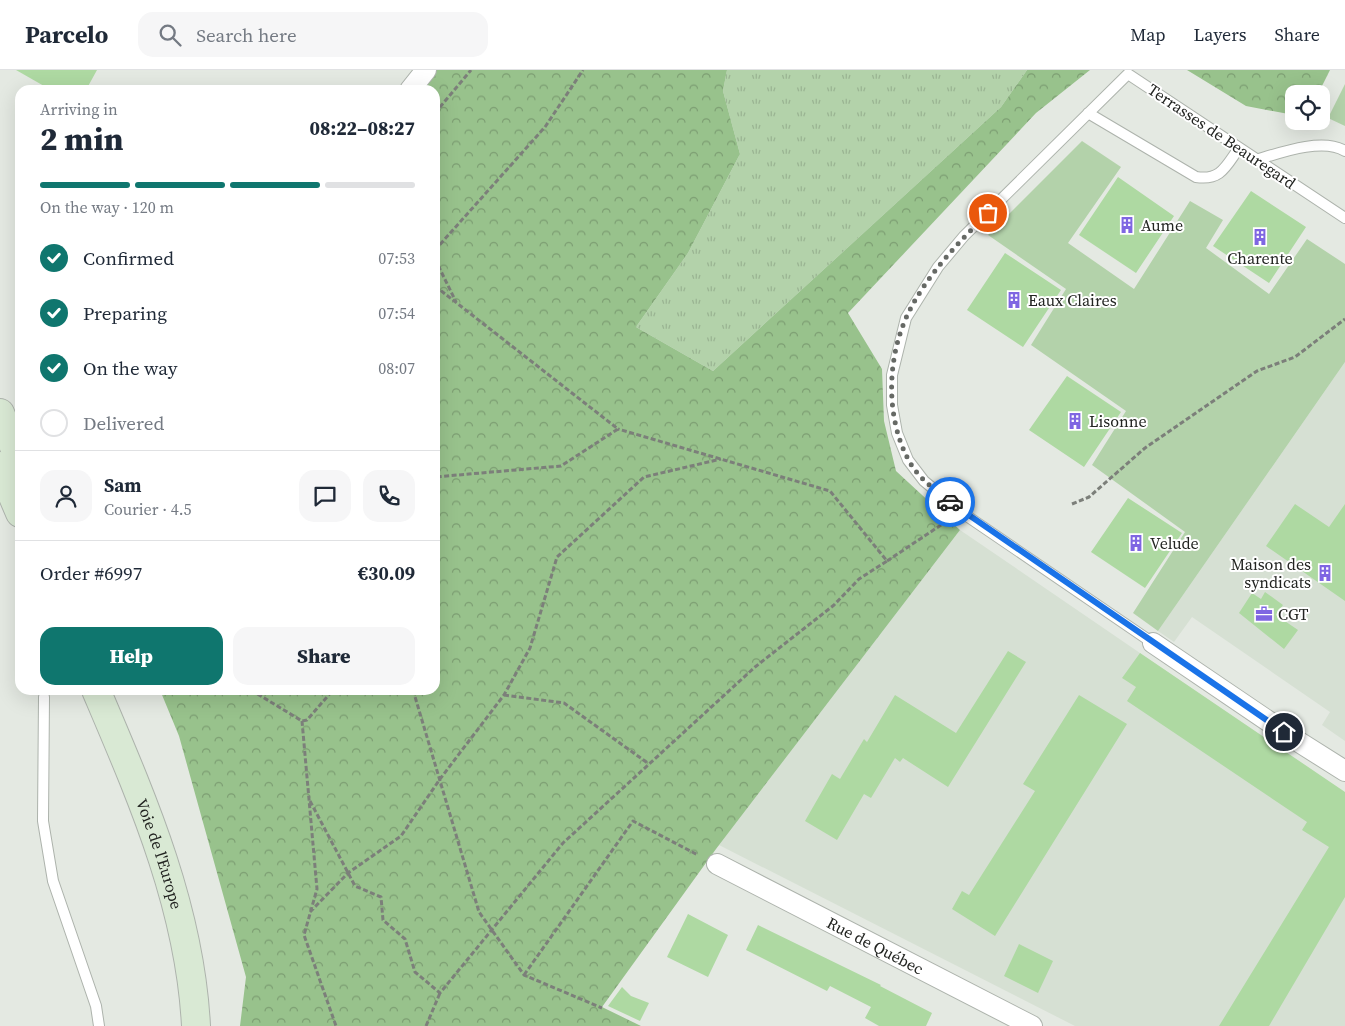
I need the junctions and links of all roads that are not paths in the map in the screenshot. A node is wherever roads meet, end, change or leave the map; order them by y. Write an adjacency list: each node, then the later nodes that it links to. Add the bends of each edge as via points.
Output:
1 (426, 70): 2 (street)
2 (414, 85)
3 (1088, 113): 4 (lane, via 1196,177 1208,179 1221,174); 4 (lane, Terrasses de Beauregard, via 1128,74); 12 (lane, Terrasses de Beauregard, via 964,236 938,267 906,318 892,375 892,405 897,433 908,460 924,481 962,512)
4 (1239, 148): 6 (lane, Terrasses de Beauregard)
5 (1345, 151): 6 (lane, via 1326,145)
6 (1256, 160): 7 (lane, Terrasses de Beauregard)
7 (1345, 218)
8 (0, 413): 9 (main road)
9 (15, 449)
10 (0, 466): 11 (main road)
11 (15, 501)
12 (1153, 643): 16 (street)
13 (98, 695): 20 (main road, Voie de l'Europe, via 140,792 171,880 186,944)
14 (116, 695): 21 (main road, Voie de l'Europe, via 162,805 189,885 207,968)
15 (44, 697): 19 (lane, via 44,830 53,881 96,1006)
16 (1345, 771)
17 (716, 864): 18 (street, Rue de Québec)
18 (1019, 1023)
19 (99, 1026)
20 (196, 1026)
21 (212, 1026)

